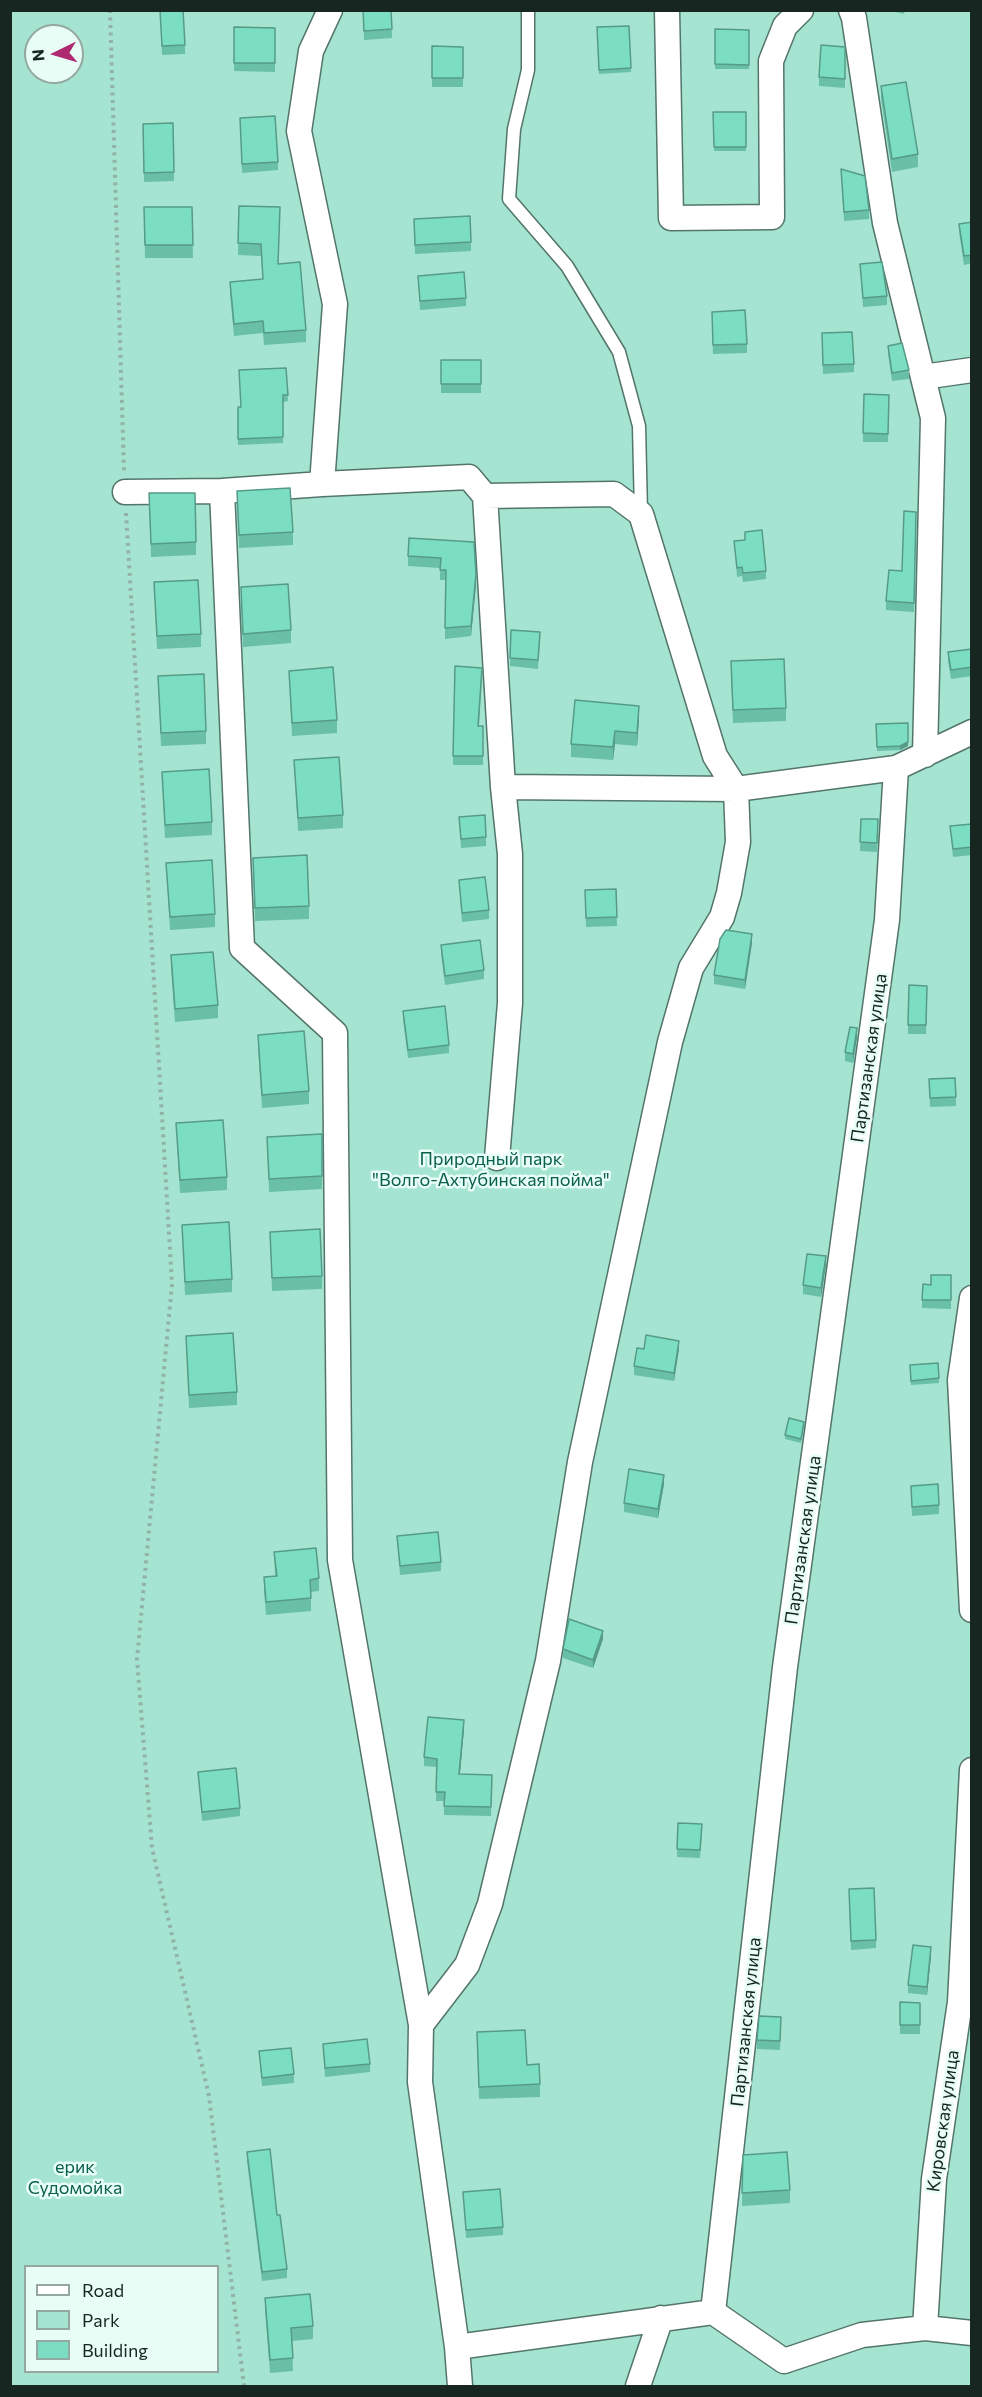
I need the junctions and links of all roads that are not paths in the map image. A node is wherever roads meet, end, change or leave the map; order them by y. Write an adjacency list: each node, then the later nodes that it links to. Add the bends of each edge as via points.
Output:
1 (330, 10): 8 (street, via 311,51 299,130 335,304)
2 (528, 10): 12 (lane, via 528,70 514,129 509,199 567,266 619,352 639,426)
3 (667, 10): 4 (street, via 671,218 694,218 772,217 771,61 785,26)
4 (801, 10)
5 (851, 10): 7 (street, via 885,223)
6 (972, 370): 7 (street)
7 (923, 377): 14 (street, via 933,418)
8 (322, 484): 9 (street); 11 (street, via 469,477)
9 (222, 491): 10 (street); 22 (street, via 242,948 334,1033 340,1560)
10 (124, 492)
11 (485, 496): 12 (street, via 614,494); 16 (street)
12 (641, 514): 17 (street, via 715,756)
13 (972, 732): 14 (street)
14 (925, 754): 15 (street)
15 (896, 768): 17 (street); 23 (street, Партизанская улица, via 887,921 785,1667)
16 (503, 787): 17 (street); 18 (street, via 510,854 510,1003)
17 (736, 789): 22 (street, via 738,842 729,893 722,917 691,968 670,1042 580,1462 548,1661 490,1904 467,1965)
18 (497, 1158)
19 (972, 1298): 20 (street, via 960,1380)
20 (972, 1610)
21 (972, 1770): 25 (street, Кировская улица, via 960,2002 934,2179)
22 (421, 2025): 27 (street, via 420,2082)
23 (713, 2312): 24 (street); 25 (street, via 783,2361 862,2336)
24 (661, 2318): 27 (street); 29 (street)
25 (924, 2328): 26 (street)
26 (972, 2333)
27 (457, 2347): 28 (street)
28 (460, 2386)
29 (638, 2386)

